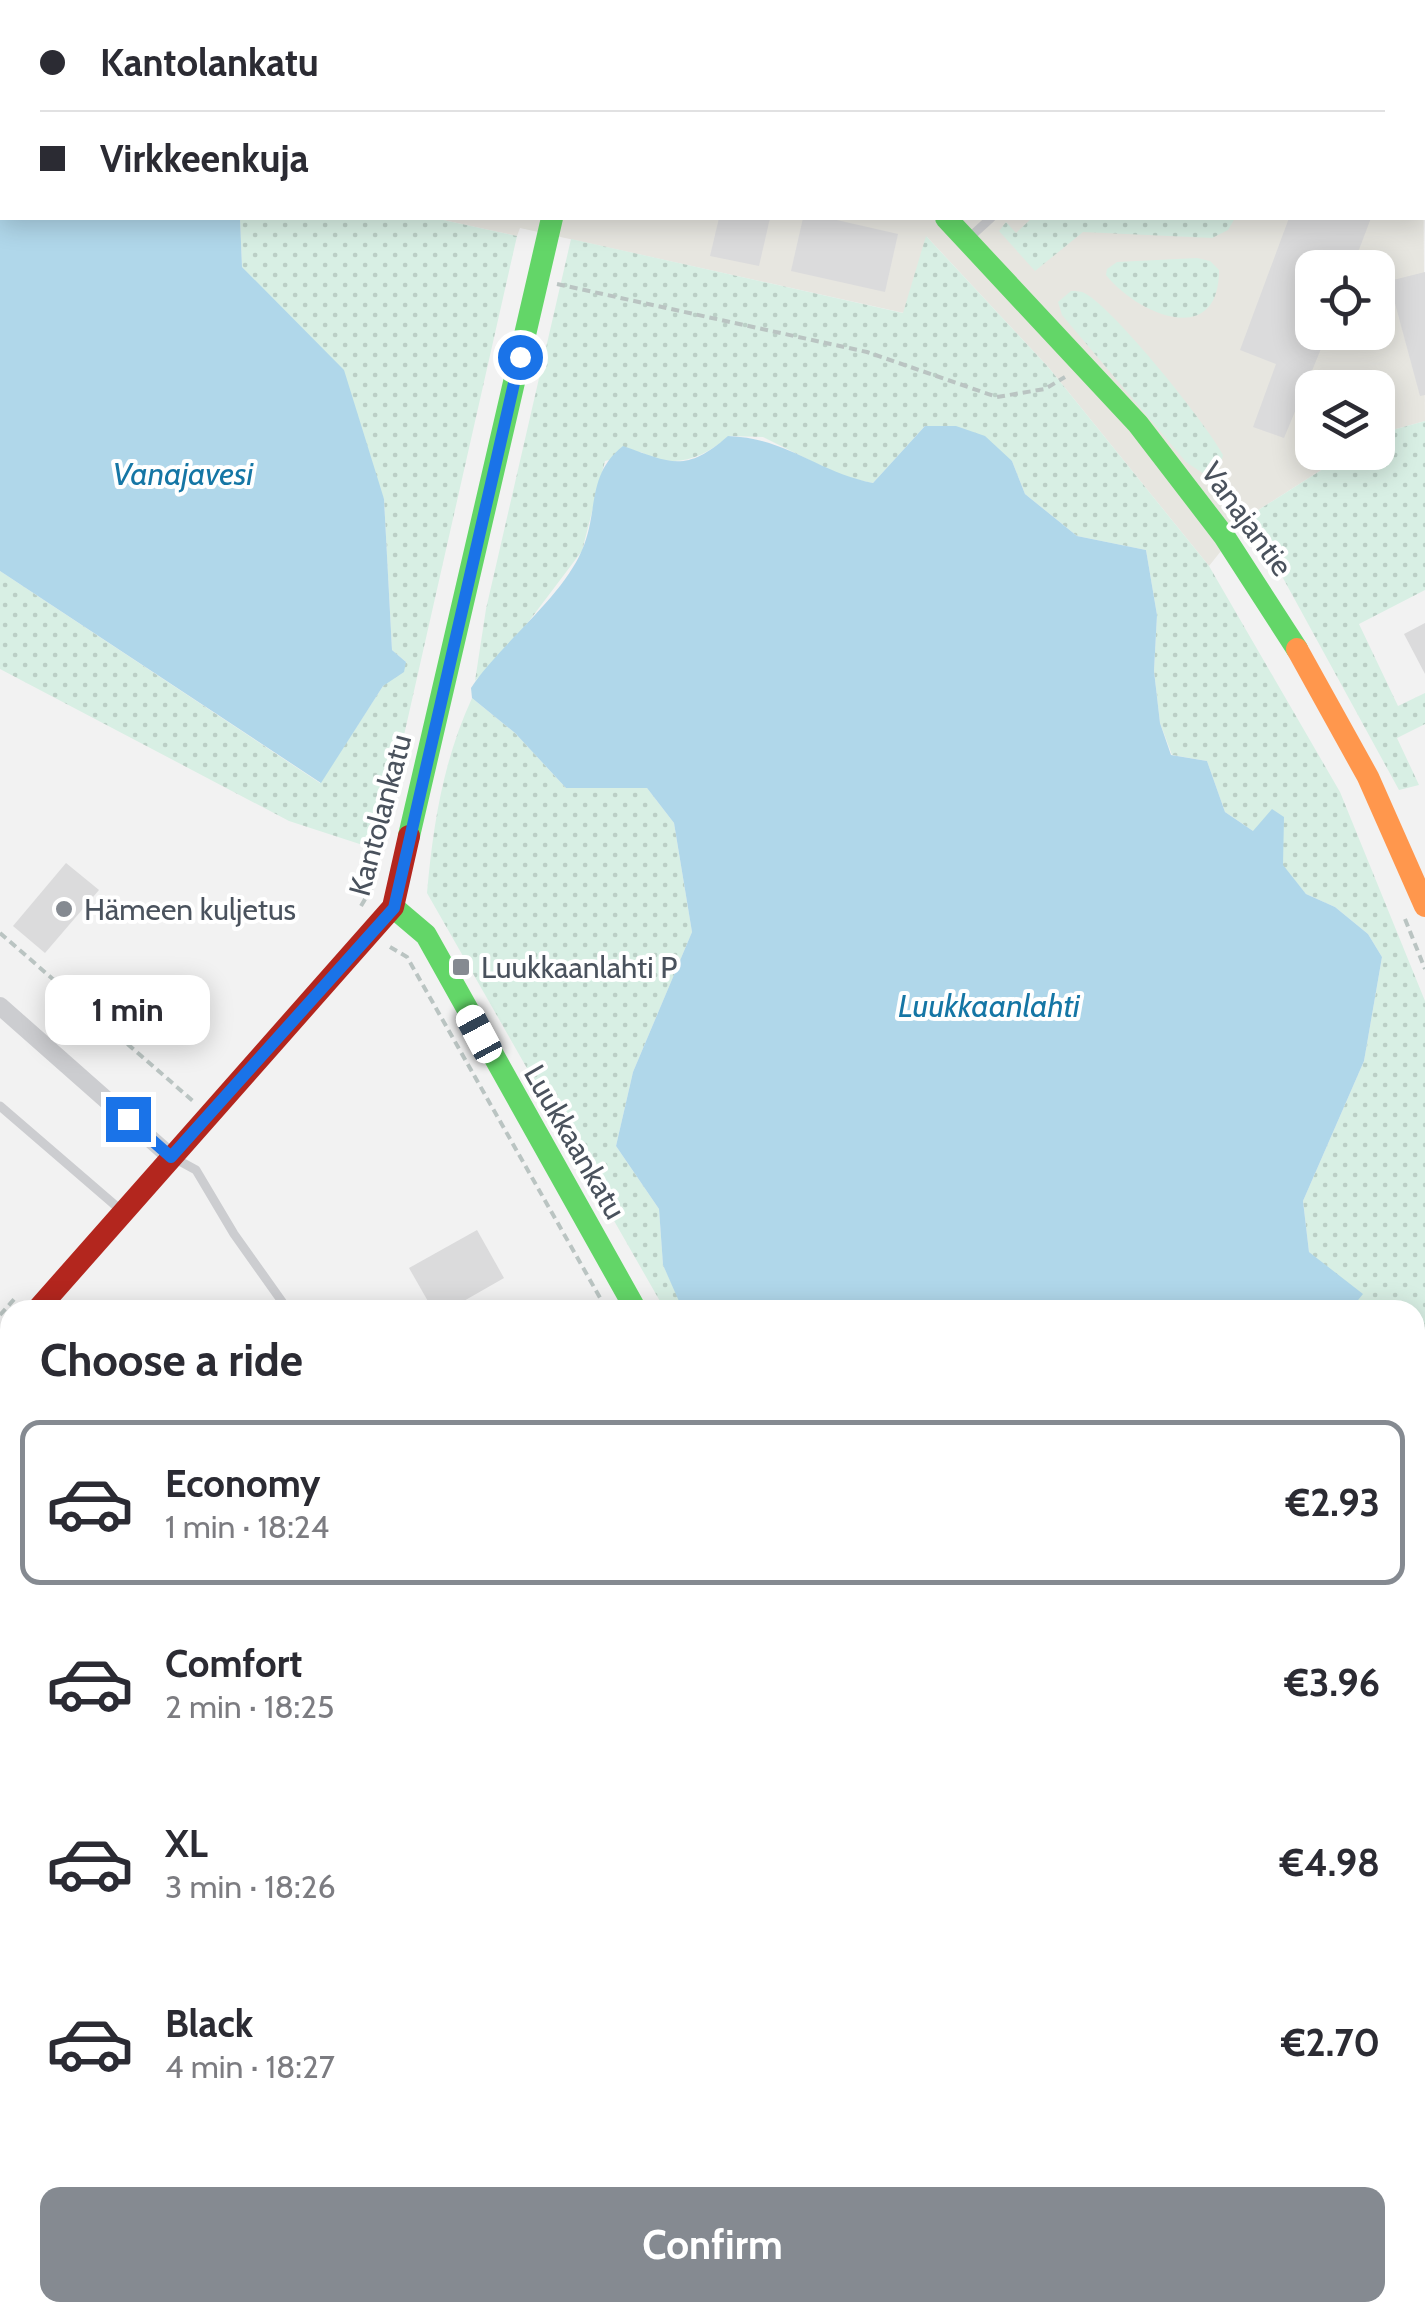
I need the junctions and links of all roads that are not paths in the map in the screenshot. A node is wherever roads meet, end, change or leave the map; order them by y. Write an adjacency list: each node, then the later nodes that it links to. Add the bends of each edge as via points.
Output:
1 (552, 220): 5 (street, Kantolankatu)
2 (948, 220): 4 (street, Vanajantie)
3 (990, 220): 4 (lane)
4 (967, 240): 6 (street, Vanajantie, via 1137,422 1231,543 1320,684 1377,792)
5 (394, 908): 9 (street, Kantolankatu); 13 (street, Luukkaankatu, via 426,935)
6 (1415, 912)
7 (0, 1006): 9 (street)
8 (0, 1106): 10 (lane)
9 (171, 1157): 10 (street, Kantolankatu); 12 (lane, via 196,1170)
10 (123, 1212): 11 (street, Kantolankatu)
11 (45, 1300)
12 (281, 1300)
13 (630, 1300)

